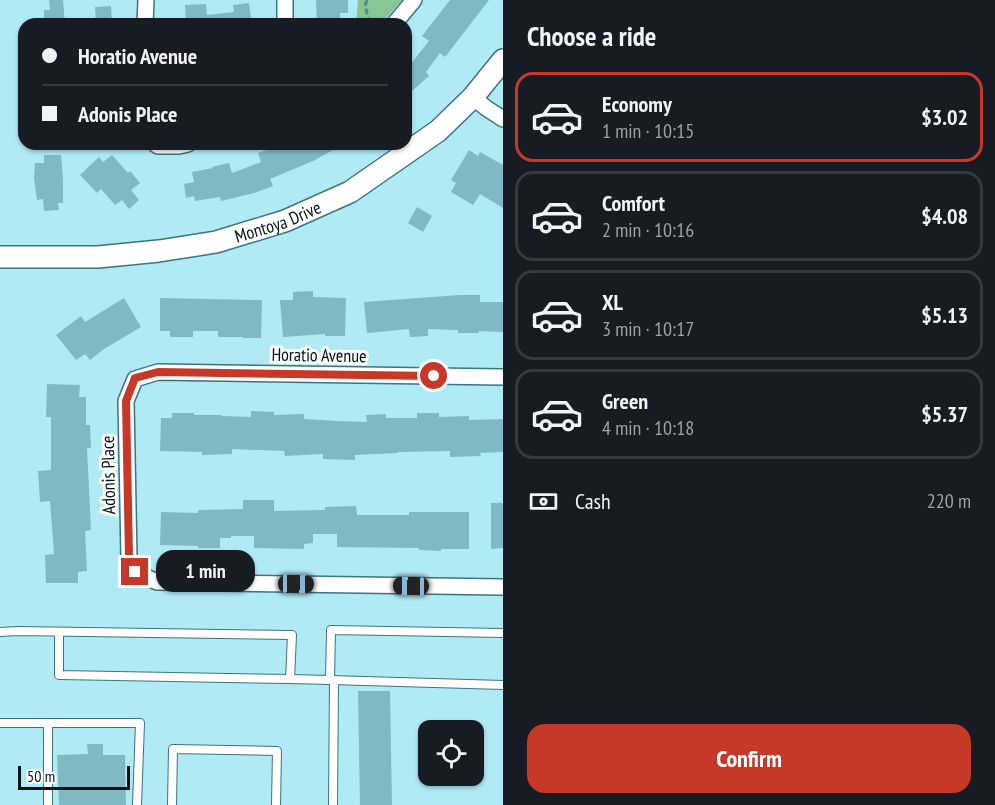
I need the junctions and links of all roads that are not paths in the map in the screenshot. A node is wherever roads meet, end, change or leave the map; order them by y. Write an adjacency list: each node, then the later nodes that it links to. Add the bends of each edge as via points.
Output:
1 (146, 0): 4 (street)
2 (285, 0): 5 (street)
3 (414, 0): 6 (street)
4 (145, 18)
5 (285, 18)
6 (399, 18)
7 (503, 60): 8 (street, Montoya Drive)
8 (473, 97): 9 (street); 10 (street, Montoya Drive, via 438,131)
9 (503, 119)
10 (412, 149)
11 (411, 150): 12 (street, Montoya Drive, via 350,192 285,221 216,242 98,257)
12 (0, 257)
13 (503, 377): 14 (street, Horatio Avenue, via 158,372)
14 (135, 378): 15 (street, Adonis Place, via 126,401 129,558 135,572 157,582)
15 (503, 587)
16 (59, 632): 17 (lane); 19 (lane, via 59,675); 19 (lane, via 292,635)
17 (0, 633)
18 (503, 633): 20 (lane, via 331,630)
19 (290, 679): 20 (lane)
20 (332, 680): 21 (lane); 28 (lane)
21 (503, 685)
22 (0, 723): 23 (lane)
23 (48, 723): 24 (lane); 25 (lane, via 140,723)
24 (48, 805)
25 (138, 805)
26 (172, 805): 27 (lane, via 173,749 277,751)
27 (276, 805)
28 (333, 805)

